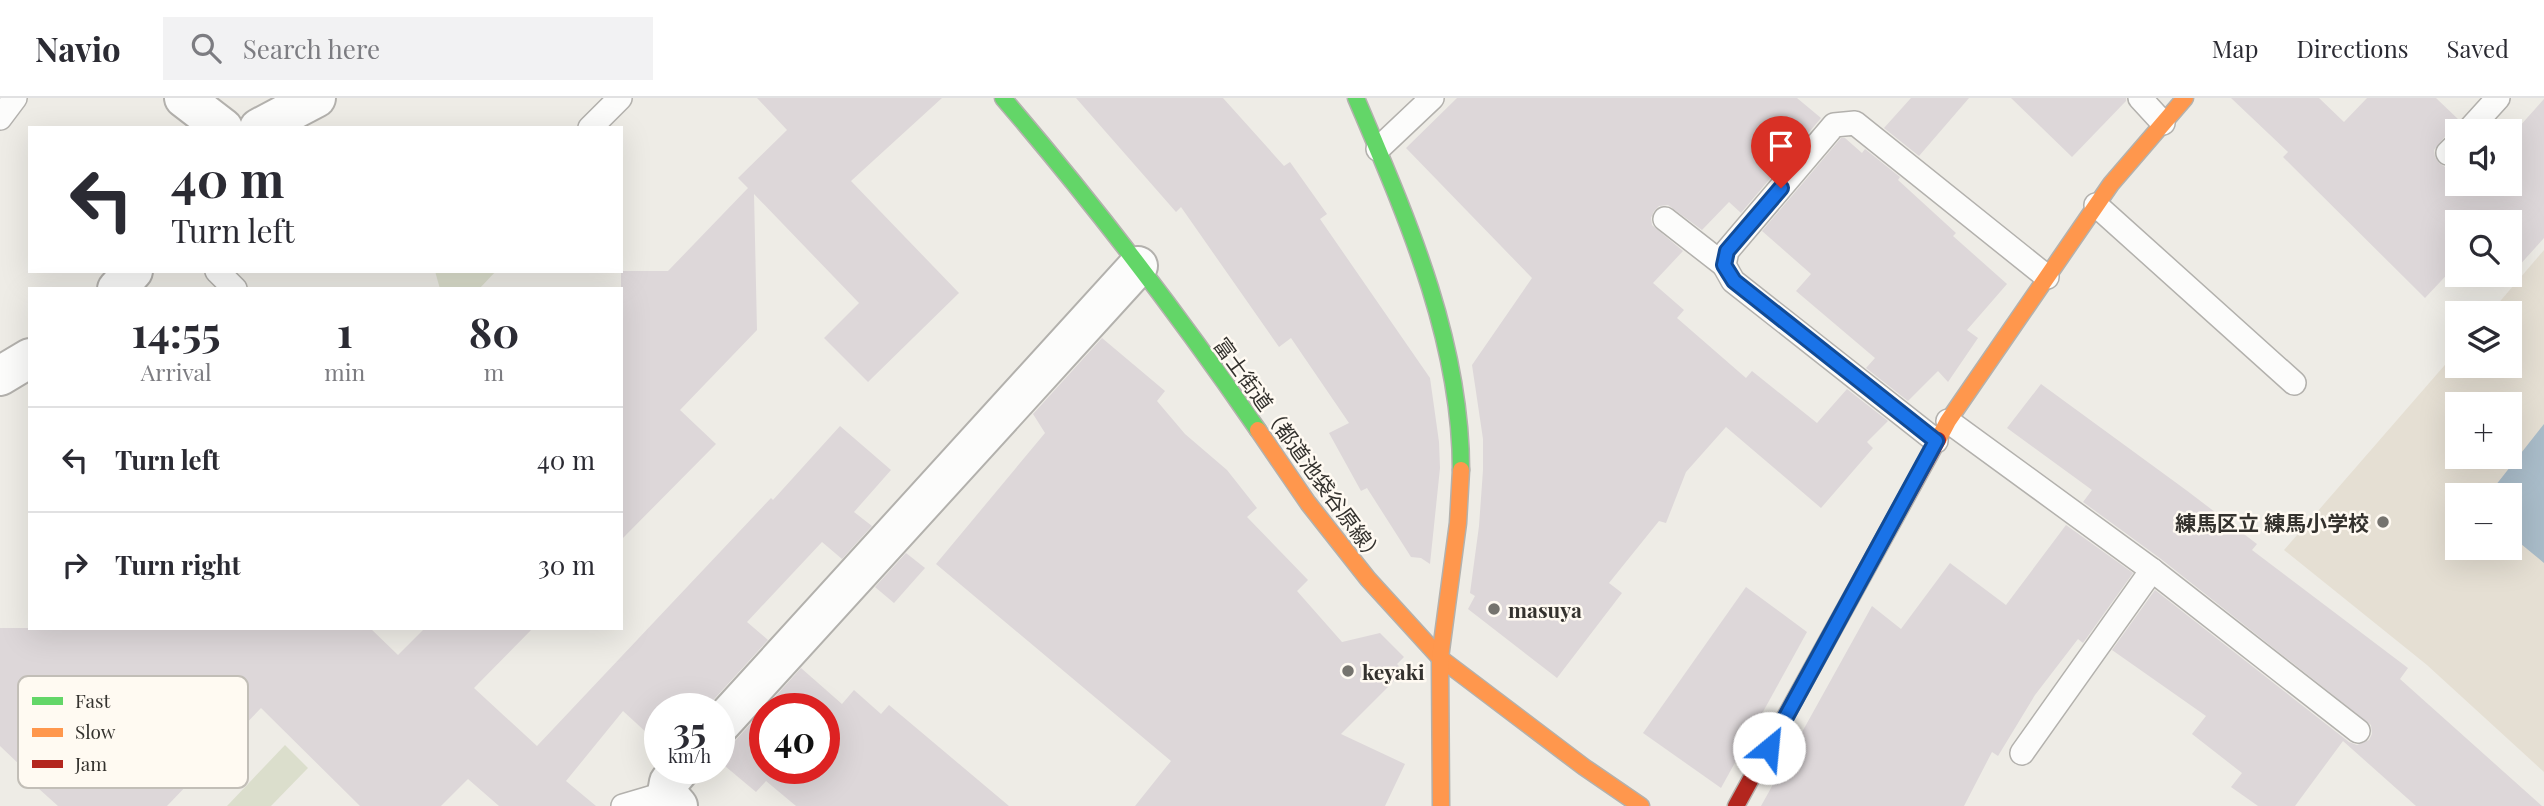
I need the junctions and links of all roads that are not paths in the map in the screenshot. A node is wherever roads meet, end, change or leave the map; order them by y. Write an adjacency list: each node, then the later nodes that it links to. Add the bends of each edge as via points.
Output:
1 (15, 98): 11 (lane)
2 (184, 98): 14 (street)
3 (316, 98): 15 (street)
4 (620, 98): 16 (lane)
5 (1003, 98): 21 (street, 富士街道（都道池袋谷原線）, via 1080,188)
6 (1356, 98): 17 (street)
7 (1432, 98): 17 (lane)
8 (2140, 98): 13 (lane)
9 (2185, 98): 13 (street)
10 (2491, 100): 12 (lane)
11 (0, 118)
12 (2477, 119)
13 (2163, 123): 18 (street)
14 (220, 126)
15 (263, 126)
16 (592, 126)
17 (1378, 149): 32 (street, via 1422,259 1451,365 1461,441 1458,529)
18 (2096, 205): 24 (street); 29 (lane)
19 (1665, 219): 20 (lane)
20 (1724, 265): 24 (lane, via 1727,251 1834,125 1855,123); 30 (lane, via 1734,281)
21 (1138, 266): 32 (street, 富士街道（都道池袋谷原線）, via 1308,502 1368,579); 33 (street)
22 (131, 273): 25 (street)
23 (219, 273): 26 (lane)
24 (2047, 277): 30 (street)
25 (119, 287)
26 (233, 287)
27 (28, 359): 28 (street)
28 (0, 376)
29 (2294, 383)
30 (1942, 431): 31 (lane); 40 (street)
31 (2152, 570): 34 (lane); 35 (lane)
32 (1440, 658): 38 (street); 39 (street, 富士街道（都道池袋谷原線）)
33 (735, 708)
34 (2358, 731)
35 (2022, 753)
36 (675, 789): 37 (lane)
37 (623, 806)
38 (1441, 806)
39 (1641, 806)
40 (1736, 806)

